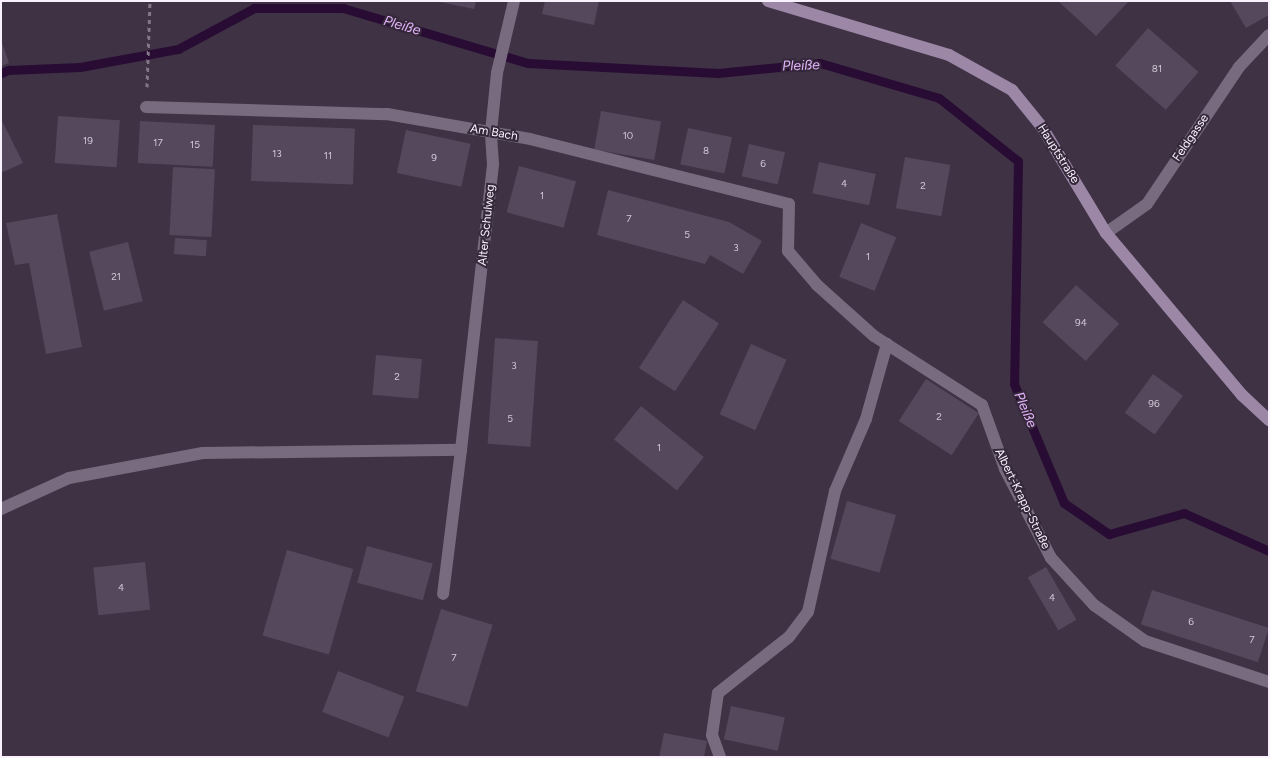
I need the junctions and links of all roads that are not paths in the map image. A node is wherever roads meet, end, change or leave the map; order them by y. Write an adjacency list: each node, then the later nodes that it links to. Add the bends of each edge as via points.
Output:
1 (514, 1): 5 (street, Alter Schulweg, via 497,73)
2 (768, 1): 6 (main road, Hauptstraße, via 949,55 1012,90 1042,127)
3 (1269, 35): 6 (street, Feldgasse, via 1240,67 1147,204)
4 (146, 107): 5 (street, Am Bach, via 387,114)
5 (491, 132): 7 (street, Am Bach, via 789,204); 10 (street, Alter Schulweg, via 493,164)
6 (1106, 233): 9 (main road, Hauptstraße, via 1242,395)
7 (788, 251): 8 (street, Albert-Krapp-Straße, via 817,284)
8 (887, 344): 13 (street, Albert-Krapp-Straße, via 982,405 1005,469 1051,558 1094,605 1145,641); 14 (street, via 866,419 835,491 808,612 789,637 718,693 712,735)
9 (1269, 420)
10 (461, 450): 11 (street, via 202,453 69,478); 12 (street, Alter Schulweg)
11 (1, 509)
12 (443, 594)
13 (1269, 682)
14 (720, 757)

